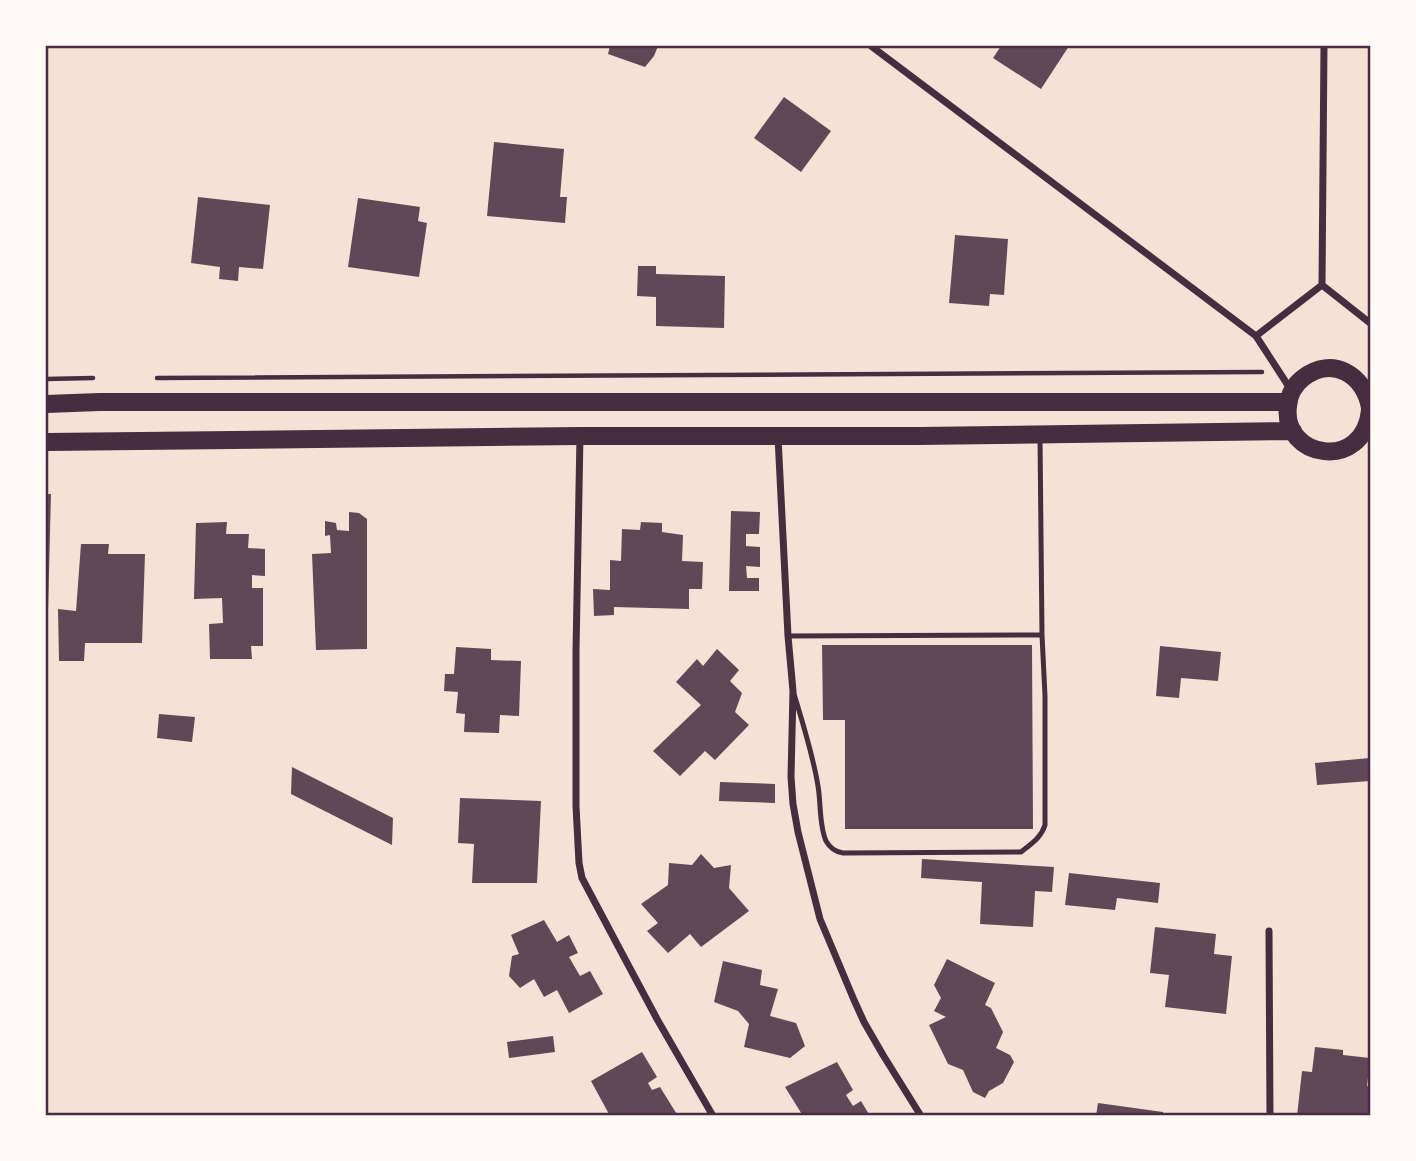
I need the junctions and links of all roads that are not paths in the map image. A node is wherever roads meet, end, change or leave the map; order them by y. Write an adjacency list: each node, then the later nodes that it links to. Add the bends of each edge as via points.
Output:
1 (871, 46): 5 (street)
2 (1324, 46): 3 (street)
3 (1322, 285): 4 (street); 5 (street)
4 (1370, 323)
5 (1256, 336): 6 (street)
6 (1290, 397): 7 (main road, via 1308,373 1332,369 1355,377); 8 (main road); 9 (main road, via 1287,412)
7 (1369, 399): 10 (main road)
8 (46, 404)
9 (1293, 431): 10 (main road, via 1323,452 1348,447); 11 (main road)
10 (1368, 431)
11 (1040, 435): 13 (main road); 15 (lane)
12 (580, 436): 13 (main road); 14 (main road); 19 (street, via 579,863 582,878 617,944)
13 (778, 436): 16 (street)
14 (46, 442)
15 (1042, 635): 16 (lane); 17 (lane, via 1045,825 1038,839 1021,852 837,852 825,837 818,787)
16 (788, 636): 17 (street)
17 (793, 691): 20 (street, via 793,804 820,919 864,1022)
18 (1269, 931): 21 (street)
19 (713, 1115)
20 (921, 1115)
21 (1270, 1115)

